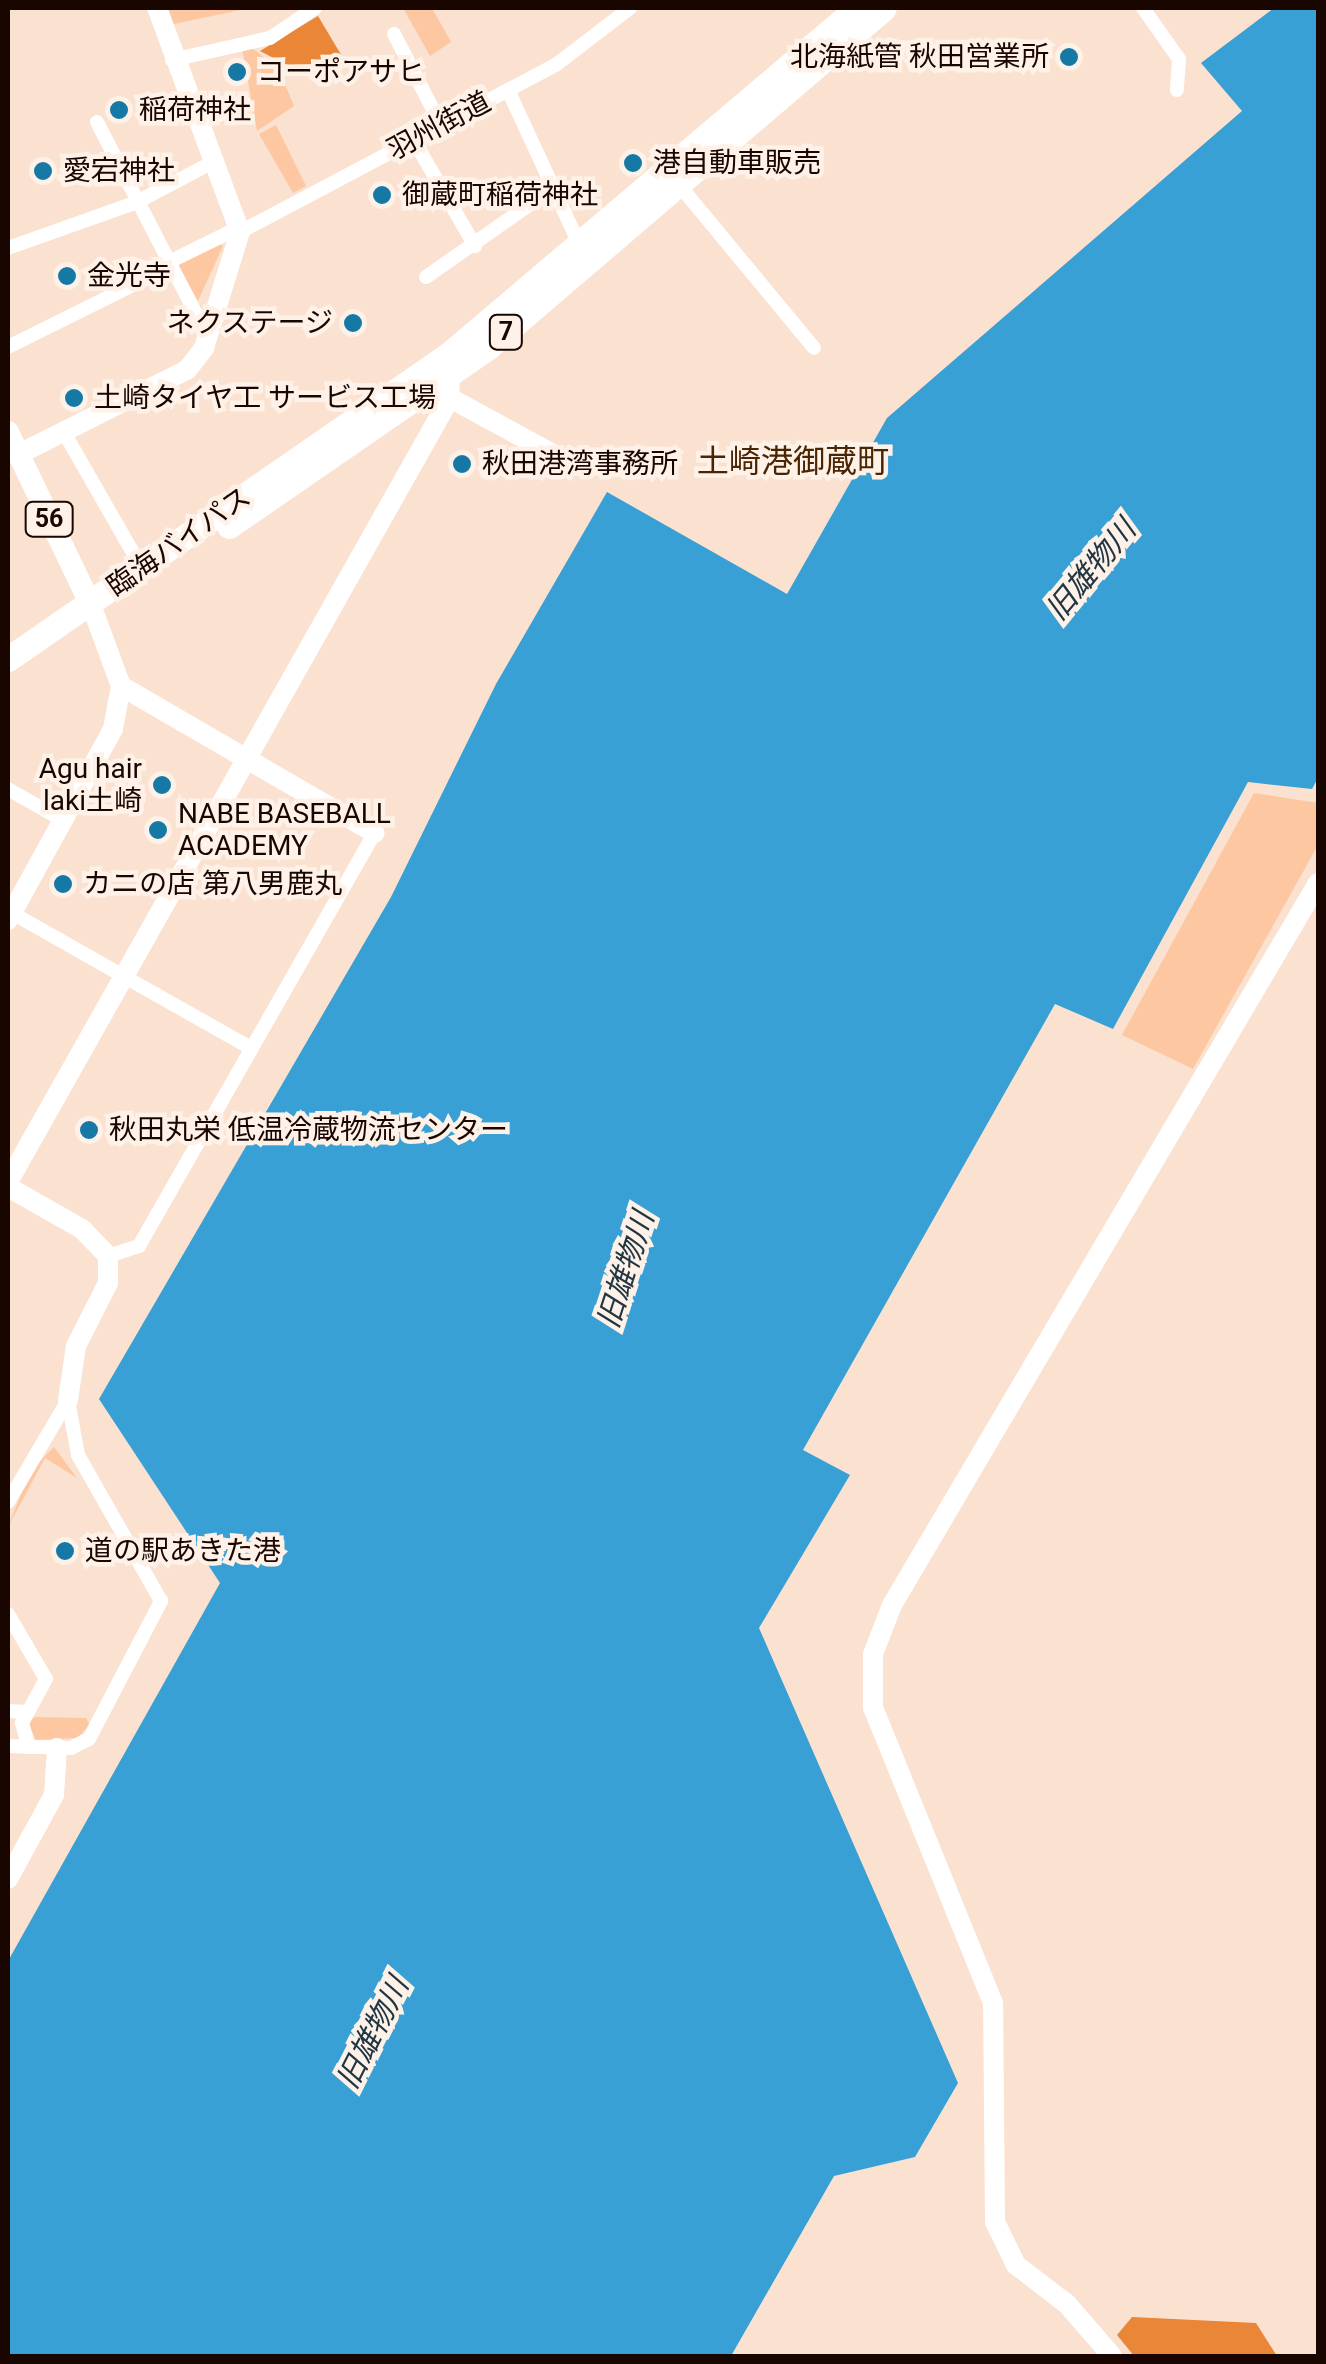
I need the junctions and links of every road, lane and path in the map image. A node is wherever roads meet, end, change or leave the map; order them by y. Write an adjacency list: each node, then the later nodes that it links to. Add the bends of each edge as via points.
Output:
1 (156, 8): 8 (street)
2 (313, 8): 8 (street, via 270,38)
3 (630, 8): 9 (street, 羽州街道)
4 (857, 8): 22 (highway, 臨海バイパス / 7)
5 (884, 8): 17 (highway, 臨海バイパス / 7)
6 (1143, 8): 10 (street, via 1179,59)
7 (394, 34): 14 (street)
8 (172, 60): 13 (street)
9 (508, 90): 14 (street, 羽州街道); 22 (street)
10 (1177, 90)
11 (244, 103): 13 (street)
12 (96, 122): 18 (street)
13 (199, 124): 16 (street)
14 (441, 125): 15 (street, 羽州街道)
15 (413, 139): 20 (street, 羽州街道); 21 (street)
16 (217, 160): 18 (street); 20 (street)
17 (680, 186): 28 (street); 29 (highway, 臨海バイパス / 7)
18 (137, 202): 23 (street); 24 (street)
19 (529, 205): 21 (street)
20 (240, 229): 24 (street, 羽州街道); 26 (street)
21 (475, 246): 25 (street)
22 (580, 246): 29 (highway, 臨海バイパス / 7)
23 (8, 248)
24 (170, 264): 26 (street); 27 (street, 羽州街道)
25 (426, 277)
26 (206, 333): 31 (street, via 187,370)
27 (8, 347)
28 (814, 348)
29 (450, 375): 33 (street); 34 (highway, 臨海バイパス / 7); 35 (highway, 臨海バイパス / 7, via 141,584); 38 (street)
30 (8, 432): 32 (main road, 56)
31 (65, 434): 32 (street); 34 (street)
32 (12, 458): 35 (main road, 56)
33 (558, 458)
34 (140, 565): 35 (highway, 臨海バイパス / 7)
35 (91, 606): 36 (highway, 7); 37 (street)
36 (8, 659)
37 (121, 686): 38 (street); 40 (street, via 113,729)
38 (247, 764): 41 (street); 44 (street)
39 (8, 789): 40 (street)
40 (64, 821): 43 (street)
41 (375, 833): 45 (street)
42 (1318, 883): 57 (street, via 892,1606 873,1654 873,1708 993,2003 995,2222 1016,2265 1067,2304)
43 (10, 917): 44 (street)
44 (124, 974): 45 (street); 46 (street)
45 (252, 1048): 47 (street, via 140,1246)
46 (8, 1184): 47 (street, via 82,1228)
47 (108, 1256): 48 (street, via 108,1283 76,1346)
48 (68, 1400): 49 (street); 55 (street, via 78,1455 161,1601 90,1739)
49 (8, 1502)
50 (8, 1614): 52 (street, via 46,1679)
51 (8, 1711): 52 (street)
52 (28, 1712): 54 (street, via 20,1732)
53 (8, 1746): 54 (street)
54 (29, 1747): 55 (street)
55 (56, 1748): 56 (street, via 54,1794)
56 (8, 1879)
57 (1112, 2356)

